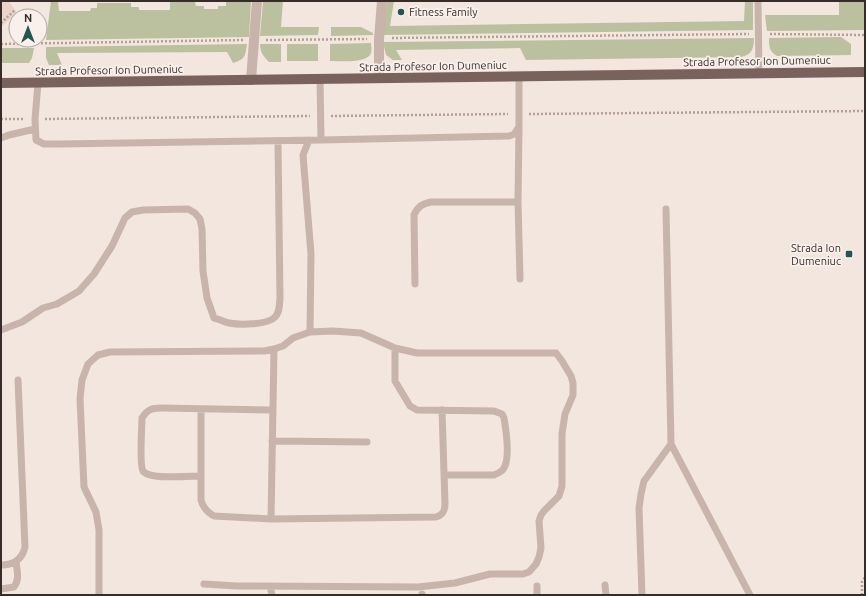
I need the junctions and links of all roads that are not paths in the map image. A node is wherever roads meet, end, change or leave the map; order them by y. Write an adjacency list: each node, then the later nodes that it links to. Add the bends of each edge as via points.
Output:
1 (257, 1): 9 (street)
2 (382, 1): 7 (street, via 378,38)
3 (758, 1): 5 (lane)
4 (865, 72): 5 (main road, Strada Profesor Ion Dumeniuc)
5 (759, 73): 6 (main road, Strada Profesor Ion Dumeniuc)
6 (519, 77): 7 (main road, Strada Profesor Ion Dumeniuc); 12 (lane)
7 (378, 78): 8 (main road, Strada Profesor Ion Dumeniuc)
8 (320, 79): 9 (main road, Strada Profesor Ion Dumeniuc); 16 (lane)
9 (251, 80): 11 (main road, Strada Profesor Ion Dumeniuc)
10 (1, 83): 11 (main road, Strada Profesor Ion Dumeniuc)
11 (38, 83): 13 (lane)
12 (519, 128): 16 (lane, via 514,134 498,136); 18 (lane)
13 (35, 129): 14 (lane); 17 (lane, via 36,140 44,144)
14 (1, 138)
15 (309, 140): 16 (lane); 17 (lane); 23 (lane, via 303,155 311,254)
16 (321, 140)
17 (278, 141): 22 (lane, via 280,299 279,311 275,318 258,324 231,323 214,318 207,298 203,271 200,219 188,209 143,210 132,212 125,218 94,274 79,291 57,304 43,308 22,322)
18 (518, 202): 20 (lane); 21 (lane, via 423,204 414,215)
19 (666, 209): 32 (lane)
20 (520, 279)
21 (415, 284)
22 (1, 330)
23 (310, 332): 24 (lane, via 361,333); 25 (lane)
24 (395, 348): 29 (lane, via 395,381 410,406 418,410); 40 (lane, via 417,353 556,353 562,360 571,376 574,389 565,414 562,434 562,486 560,496 541,515 541,548 536,564 529,572 523,574 490,574 436,586)
25 (274, 349): 28 (lane); 43 (lane, via 264,352 110,352 98,355 88,364 82,380 80,399 84,487 96,512 99,530)
26 (18, 380): 36 (lane, via 25,547 24,553)
27 (201, 409): 28 (lane); 34 (lane); 34 (lane, via 152,408 146,412 142,418 141,465 144,473 148,475)
28 (273, 410): 30 (lane)
29 (442, 410): 33 (lane); 33 (lane, via 499,412 504,418 507,460 501,472 494,476)
30 (272, 441): 31 (lane); 35 (lane)
31 (366, 442)
32 (671, 444): 47 (lane, via 644,481 641,494 639,508); 48 (lane)
33 (444, 475): 35 (lane, via 445,510 436,518)
34 (201, 476): 35 (lane, via 201,500 207,512 214,516)
35 (270, 518)
36 (16, 562): 37 (lane); 42 (lane, via 17,584)
37 (1, 565)
38 (204, 584): 40 (lane)
39 (605, 585): 46 (lane)
40 (270, 586): 44 (lane)
41 (537, 586): 45 (lane)
42 (1, 589)
43 (99, 595)
44 (272, 595)
45 (537, 595)
46 (606, 595)
47 (642, 595)
48 (750, 595)

